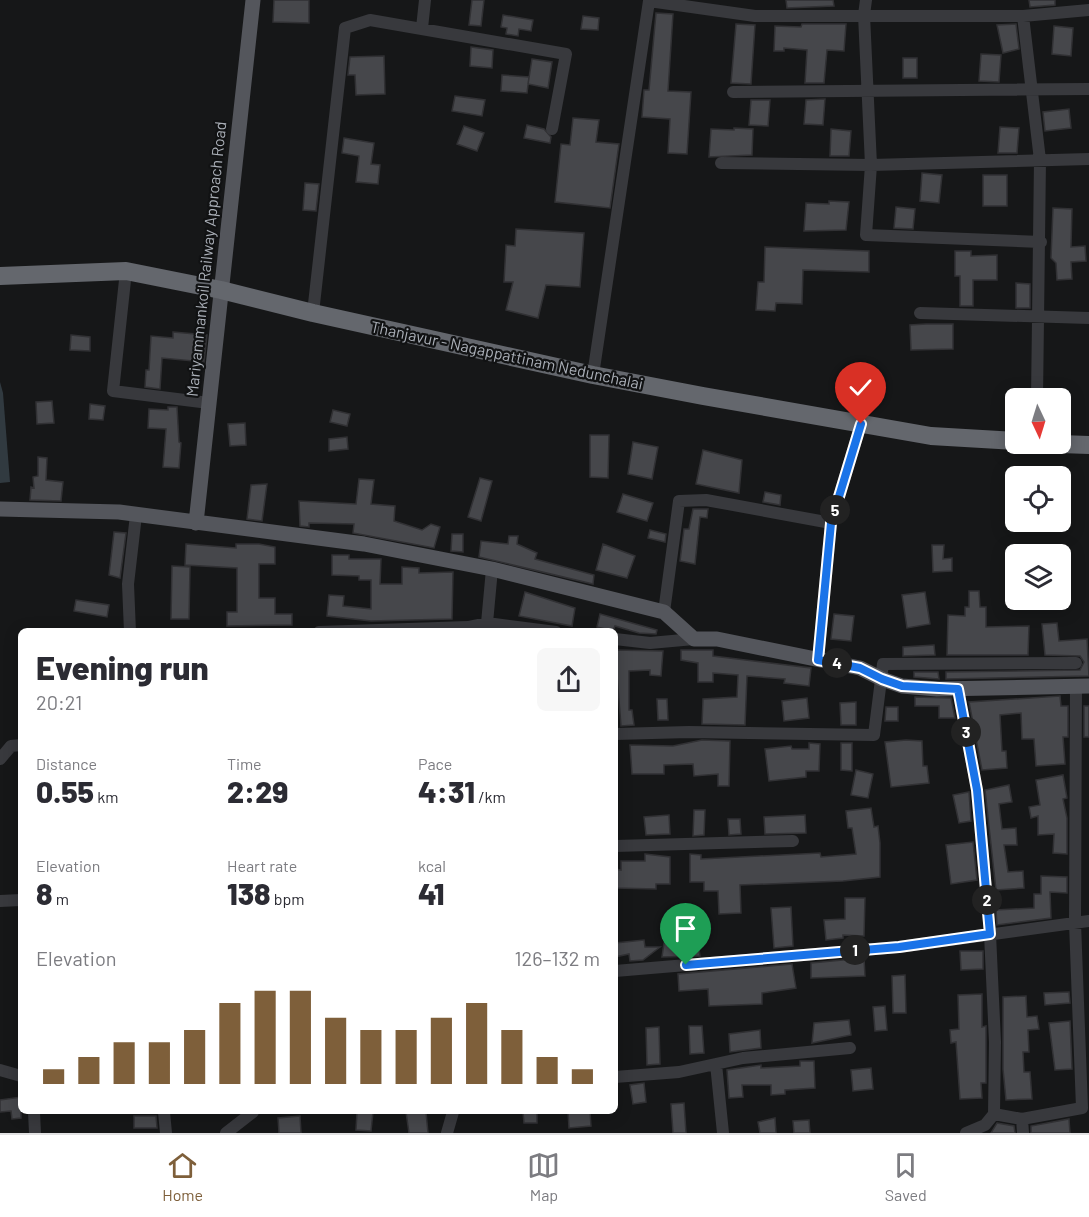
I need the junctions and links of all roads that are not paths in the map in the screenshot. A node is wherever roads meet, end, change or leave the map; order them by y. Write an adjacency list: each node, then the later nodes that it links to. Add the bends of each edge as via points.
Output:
1 (253, 0): 21 (main road, Mariyammankoil Railway Approach Road)
2 (425, 0): 8 (street)
3 (649, 0): 6 (street, via 755,16); 26 (street)
4 (866, 0): 6 (street)
5 (1089, 10): 7 (street)
6 (864, 15): 7 (street); 11 (street)
7 (1023, 16): 10 (street)
8 (422, 28): 13 (street, via 566,54); 22 (street, via 370,20 345,28)
9 (1089, 88): 10 (street)
10 (1032, 90): 11 (street); 15 (street)
11 (868, 91): 12 (street); 17 (street)
12 (733, 92)
13 (552, 129)
14 (1089, 159): 15 (street)
15 (1040, 160): 17 (street); 18 (street)
16 (721, 163): 17 (street)
17 (871, 165): 18 (street, via 866,235)
18 (1041, 242): 24 (street)
19 (126, 271): 20 (highway, Thanjavur - Nagappattinam Nedunchalai); 21 (highway, Thanjavur - Nagappattinam Nedunchalai); 28 (street, via 113,391)
20 (0, 276)
21 (221, 290): 22 (highway, Thanjavur - Nagappattinam Nedunchalai); 28 (main road, Mariyammankoil Railway Approach Road)
22 (313, 313): 26 (highway, Thanjavur - Nagappattinam Nedunchalai)
23 (920, 313): 24 (street)
24 (1038, 316): 25 (street); 27 (street)
25 (1089, 318)
26 (593, 375): 29 (highway, Thanjavur - Nagappattinam Nedunchalai)
27 (1037, 388)
28 (209, 402): 35 (main road, Mariyammankoil Railway Approach Road)
29 (861, 424): 30 (highway, Thanjavur - Nagappattinam Nedunchalai, via 931,436); 36 (street)
30 (1005, 440)
31 (1071, 444): 32 (highway)
32 (1089, 445)
33 (0, 509): 34 (main road)
34 (136, 514): 35 (main road); 40 (street, via 129,584)
35 (196, 523): 37 (main road, via 364,544)
36 (831, 523): 38 (street, via 706,500 679,501); 44 (street)
37 (492, 569): 38 (main road); 39 (street)
38 (664, 612): 43 (main road)
39 (484, 627): 41 (street)
40 (130, 628)
41 (438, 628)
42 (618, 639): 43 (street, via 650,643)
43 (694, 639): 44 (main road, via 717,639)
44 (818, 660): 46 (main road, via 860,668)
45 (1076, 663): 46 (street, via 883,664)
46 (882, 679): 48 (main road, via 902,686); 49 (street, via 874,735)
47 (1083, 686): 48 (main road); 57 (street)
48 (958, 689): 58 (street, via 977,790)
49 (618, 735)
50 (18, 745): 51 (street, via 11,746)
51 (0, 759)
52 (793, 841): 53 (street)
53 (618, 846)
54 (18, 900): 55 (street)
55 (0, 901)
56 (1089, 921): 57 (street)
57 (1075, 923): 58 (street); 65 (street)
58 (990, 934): 59 (street, via 899,947); 70 (street)
59 (618, 971)
60 (850, 1048): 61 (street)
61 (716, 1064): 64 (street, via 679,1072); 76 (street)
62 (0, 1070): 63 (street)
63 (18, 1075)
64 (618, 1077)
65 (1085, 1109): 71 (street)
66 (34, 1114): 72 (street)
67 (164, 1114): 73 (street)
68 (250, 1114): 74 (street)
69 (452, 1114): 75 (street)
70 (994, 1114): 71 (street); 77 (street, via 985,1125)
71 (1022, 1119): 78 (street)
72 (35, 1133)
73 (166, 1133)
74 (226, 1133)
75 (447, 1133)
76 (723, 1133)
77 (966, 1133)
78 (1023, 1133)

